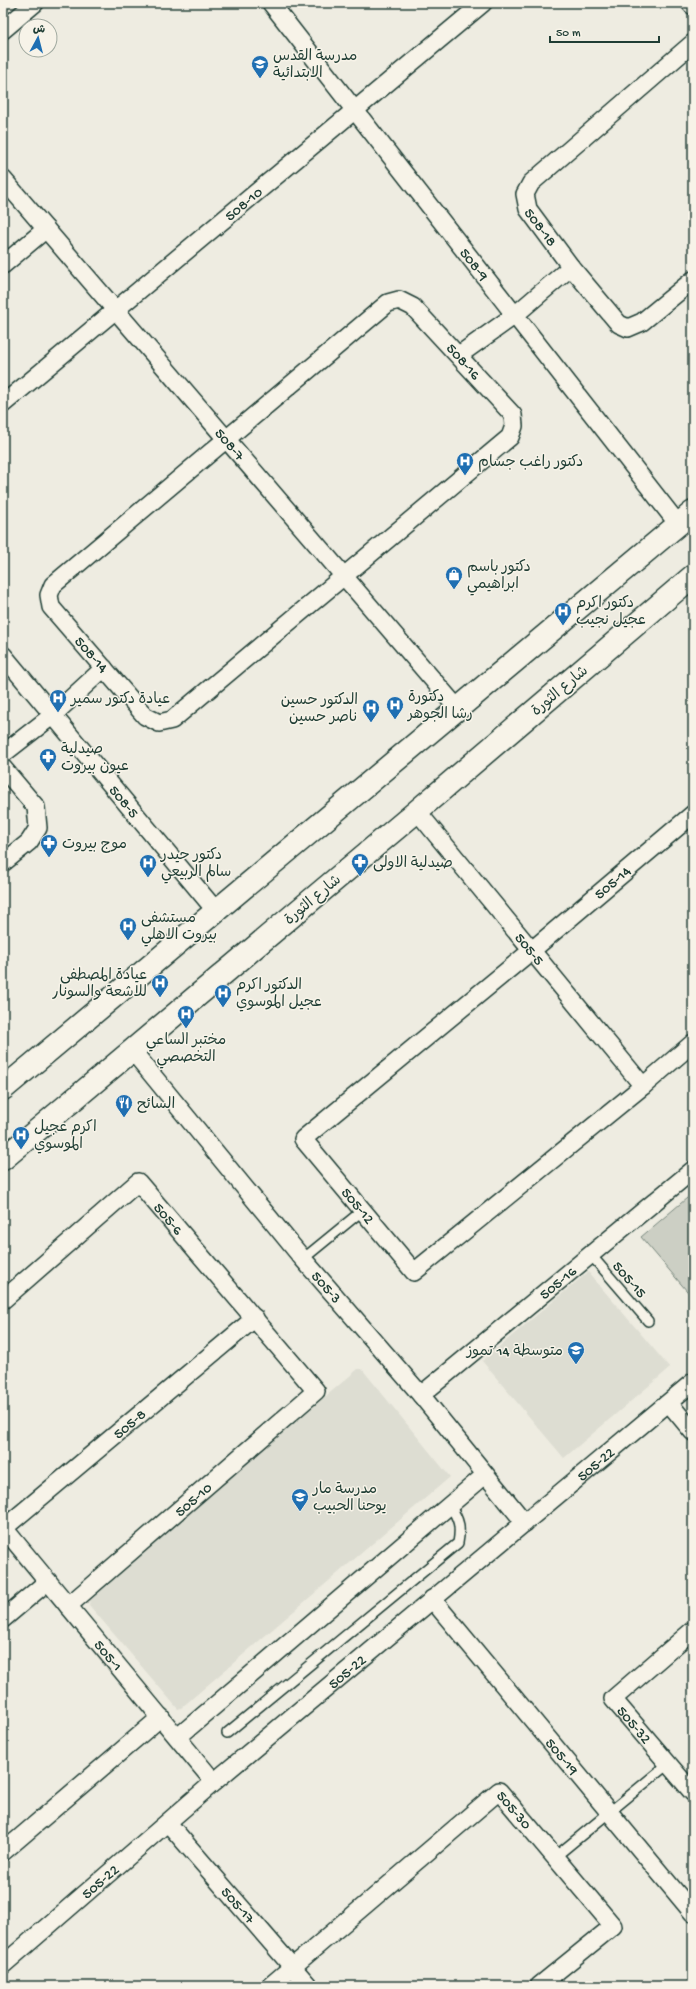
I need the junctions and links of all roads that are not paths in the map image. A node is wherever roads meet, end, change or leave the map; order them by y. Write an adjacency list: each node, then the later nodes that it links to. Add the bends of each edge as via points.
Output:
1 (35, 3): 6 (street)
2 (271, 3): 8 (street, 508-9)
3 (484, 3): 8 (street, 508-10)
4 (690, 3): 5 (street)
5 (693, 6)
6 (3, 30)
7 (693, 43): 12 (street, 508-18, via 531,183 525,194 528,209)
8 (356, 110): 14 (street, 508-10); 15 (street, 508-9)
9 (3, 179): 10 (street, 508-7)
10 (46, 229): 11 (street); 14 (street, 508-7)
11 (3, 265)
12 (571, 267): 13 (street, 508-18, via 619,324 628,328 642,322); 15 (street)
13 (693, 280)
14 (115, 310): 17 (street, 508-10); 18 (street, 508-7)
15 (515, 315): 16 (street); 19 (street, 508-9)
16 (459, 355): 18 (street, 508-16, via 413,307 399,300 388,303); 20 (street, 508-16, via 513,415 514,426 510,437)
17 (3, 404)
18 (226, 440): 20 (street, 508-7); 23 (street, 508-14, via 53,586 49,595 51,607)
19 (686, 518): 24 (main road)
20 (344, 576): 23 (street, 508-14, via 172,720 159,723 145,716); 24 (street, 508-7)
21 (693, 576): 28 (main road, شارع الثورة)
22 (3, 655): 25 (street, 508-5)
23 (104, 668): 25 (street)
24 (458, 709): 31 (main road)
25 (53, 715): 26 (street); 31 (street, 508-5)
26 (3, 754)
27 (3, 768): 30 (street, via 36,807 38,828 29,842)
28 (417, 811): 32 (street, 505-5); 34 (main road, شارع الثورة)
29 (693, 814): 32 (street, 505-14)
30 (3, 863)
31 (216, 911): 36 (main road)
32 (531, 951): 35 (street, 505-5); 39 (street, 505-12, via 303,1140)
33 (693, 1043): 35 (street)
34 (131, 1049): 37 (main road, شارع الثورة); 41 (street, 505-3)
35 (643, 1086): 39 (street, 505-12, via 414,1272)
36 (3, 1089)
37 (3, 1159)
38 (693, 1170): 40 (street, 505-16)
39 (363, 1210): 41 (lane)
40 (591, 1255): 44 (lane, 505-15); 47 (street, 505-16)
41 (303, 1259): 47 (street, 505-3)
42 (3, 1300): 43 (street, 505-6, via 138,1182)
43 (255, 1318): 46 (street, 505-6); 53 (street, 505-8)
44 (648, 1321)
45 (693, 1382): 48 (street, 505-22)
46 (316, 1391): 56 (street, 505-10)
47 (421, 1395): 50 (street, 505-3)
48 (669, 1403): 49 (street); 52 (street, 505-22)
49 (693, 1432)
50 (486, 1475): 51 (street); 52 (street, 505-3)
51 (450, 1506): 60 (lane, via 459,1518 458,1543); 61 (street)
52 (525, 1523): 55 (street, 505-22)
53 (3, 1528): 54 (street, 505-1)
54 (48, 1581): 56 (street, 505-1); 57 (street)
55 (432, 1599): 63 (street, 505-22); 65 (street, 505-19)
56 (68, 1606): 59 (street, 505-1)
57 (3, 1620)
58 (693, 1630): 62 (street, 505-32, via 613,1699)
59 (161, 1717): 61 (street, 505-1); 67 (street)
60 (228, 1733)
61 (178, 1737): 63 (street, 505-1)
62 (668, 1764): 64 (street, 505-32); 65 (lane)
63 (214, 1782): 66 (street, 505-22)
64 (693, 1793)
65 (609, 1812): 68 (lane); 69 (street, 505-19)
66 (168, 1823): 70 (street, 505-22); 71 (street, 505-17)
67 (3, 1852)
68 (555, 1857): 71 (street, 505-30, via 499,1791); 74 (street, 505-30, via 613,1926)
69 (693, 1913)
70 (3, 1965)
71 (293, 1967): 72 (street); 73 (street, 505-17)
72 (270, 1986)
73 (309, 1986)
74 (539, 1986)

